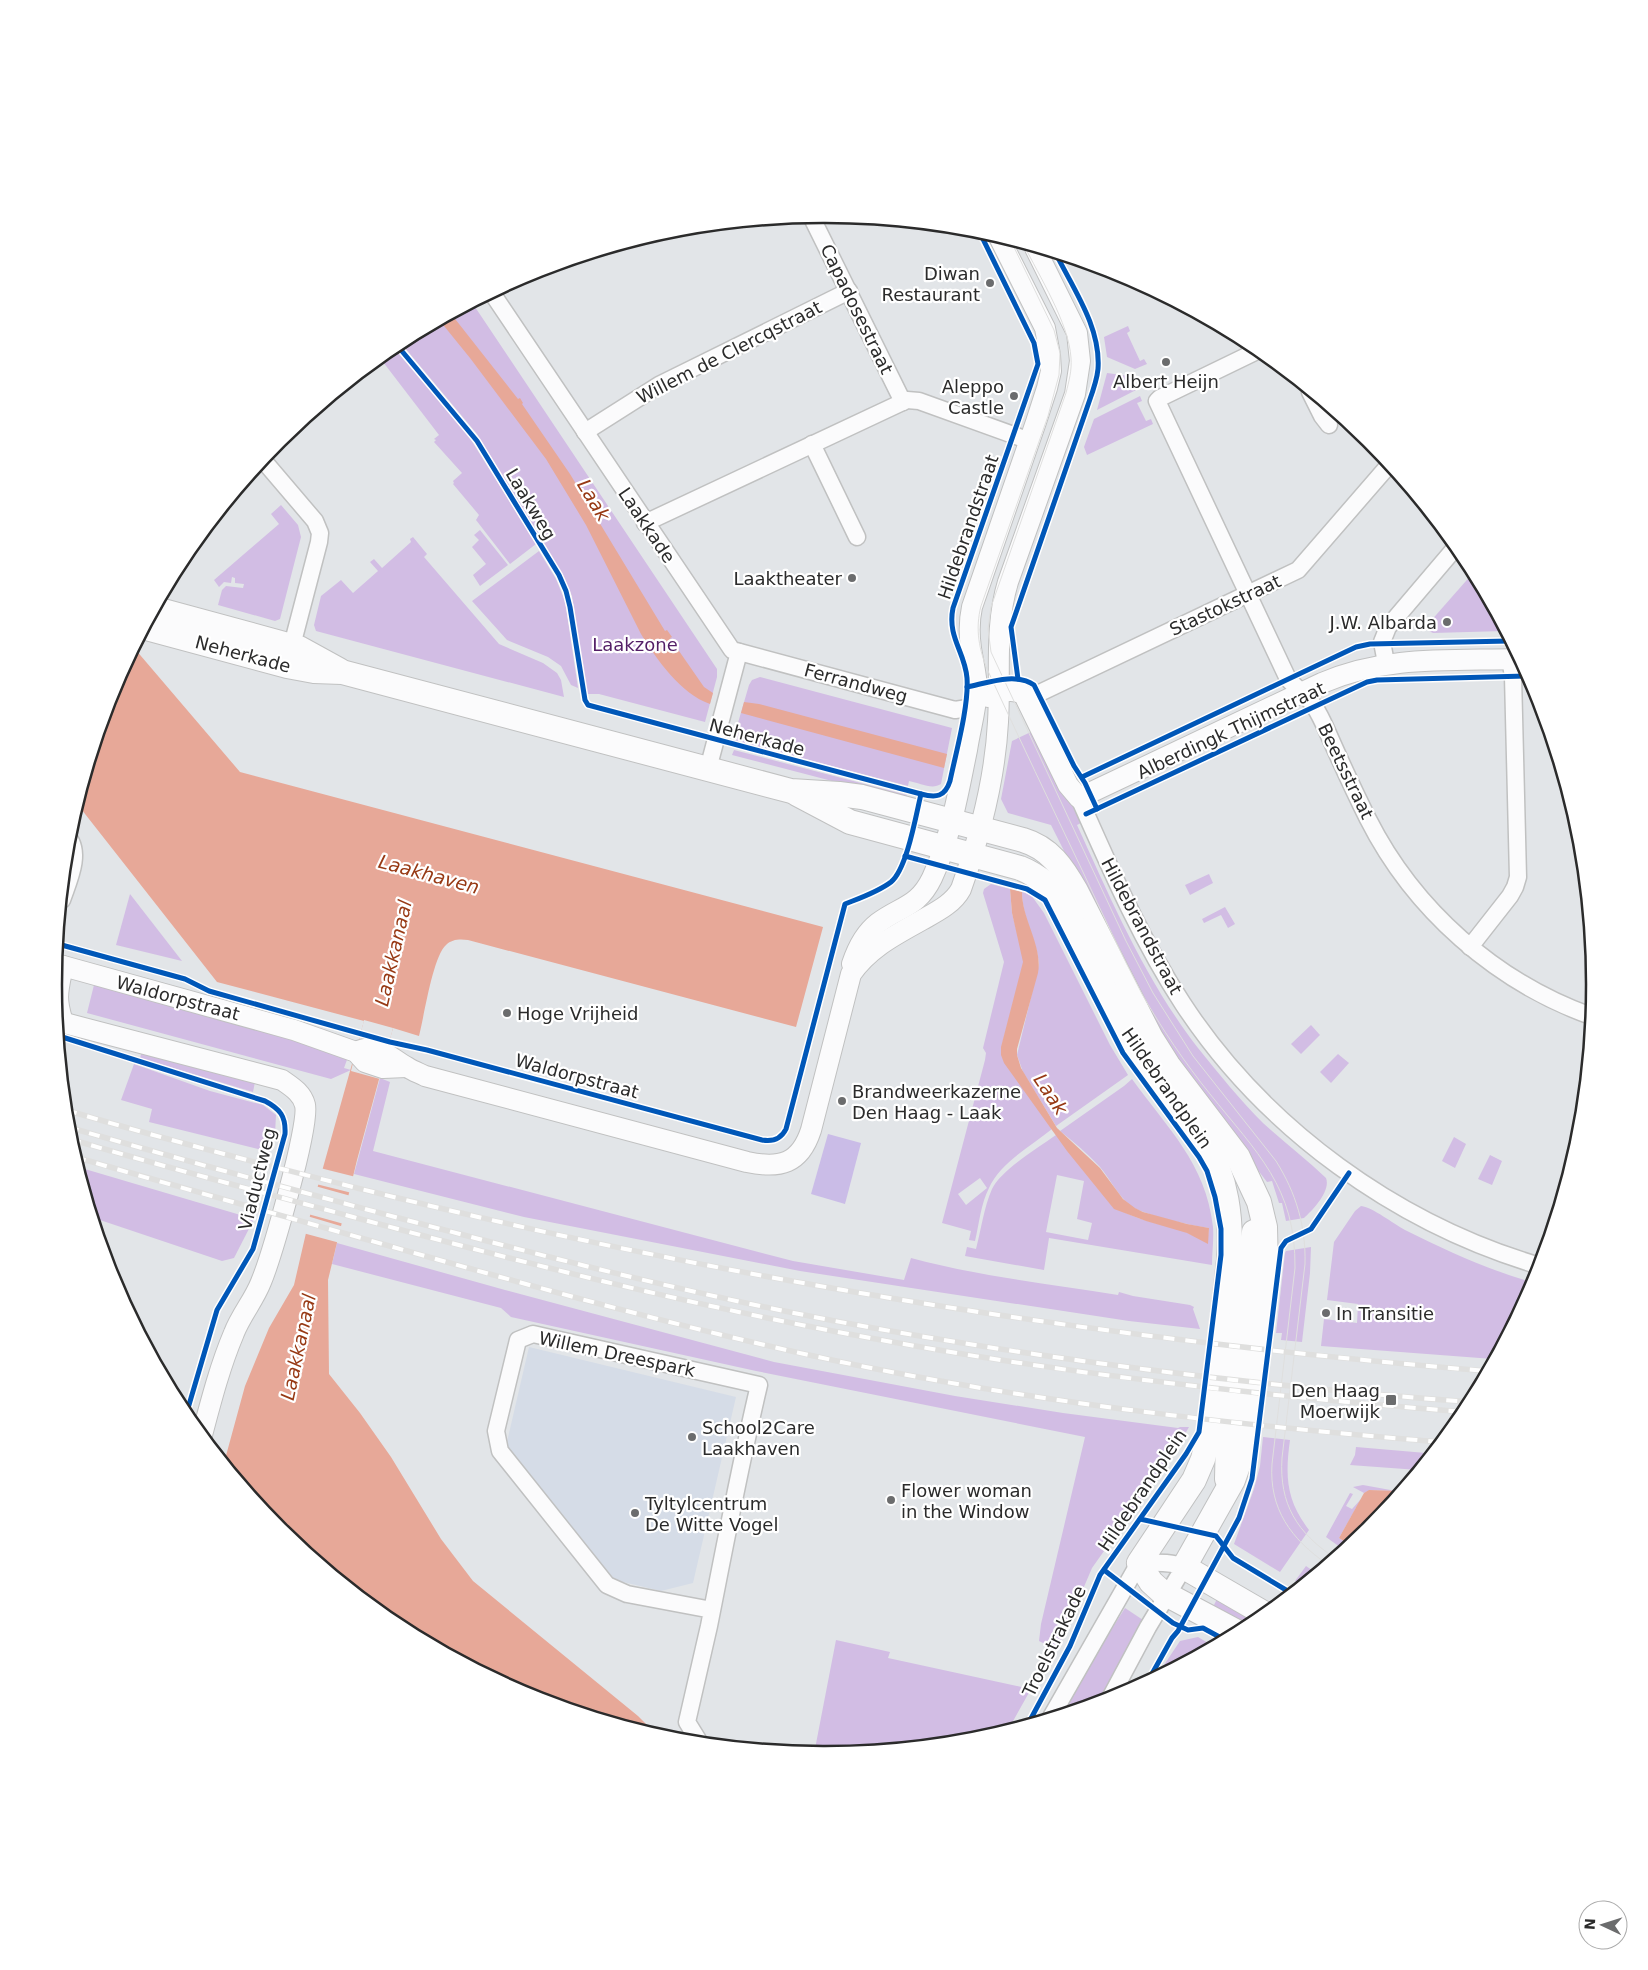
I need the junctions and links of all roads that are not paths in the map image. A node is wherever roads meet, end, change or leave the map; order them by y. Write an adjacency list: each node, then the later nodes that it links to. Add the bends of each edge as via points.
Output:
1 (816, 223): 4 (street, Capadosestraat)
2 (1003, 245): 11 (street, Hildebrandstraat, via 1045,328 1051,359 1048,388)
3 (1038, 254): 27 (street, via 1077,333 1080,358 1076,393 1004,598 999,630)
4 (848, 291): 7 (street, Capadosestraat); 10 (street, Willem de Clercqstraat, via 652,388)
5 (495, 298): 10 (street, Laakkade)
6 (1250, 354): 18 (street, Beetsstraat, via 1157,400)
7 (902, 402): 11 (street, via 918,401); 12 (street)
8 (1316, 404): 9 (street)
9 (1329, 425)
10 (585, 432): 15 (street, Laakkade)
11 (1030, 440): 29 (street, Hildebrandstraat, via 972,607 970,634 976,682)
12 (812, 444): 15 (street); 16 (street)
13 (268, 466): 22 (street, via 313,518 320,532)
14 (1385, 470): 18 (street, Stastokstraat, via 1300,569)
15 (645, 523): 21 (street, Laakkade, via 730,648)
16 (856, 537)
17 (1451, 553): 24 (street, via 1388,627 1382,642)
18 (1248, 594): 26 (street, Beetsstraat, via 1288,679); 28 (street, Stastokstraat)
19 (161, 611): 22 (main road, Neherkade)
20 (151, 629): 22 (main road, Neherkade)
21 (739, 652): 29 (street, Ferrandweg, via 953,709); 30 (street)
22 (290, 656): 30 (main road, Neherkade, via 310,652 342,672)
23 (1512, 659): 24 (street, Alberdingk Thijmstraat)
24 (1386, 663): 26 (street, Alberdingk Thijmstraat, via 1347,673)
25 (1514, 663): 37 (street, via 1518,877 1510,896)
26 (1301, 692): 32 (street, Alberdingk Thijmstraat); 37 (street, Beetsstraat, via 1314,706 1388,853 1424,901)
27 (999, 699): 28 (street, via 1008,691 1020,692); 29 (street); 34 (street, via 996,746)
28 (1030, 706): 32 (street, Hildebrandstraat, via 1068,785)
29 (974, 708): 33 (street, Hildebrandstraat)
30 (708, 769): 31 (main road, Neherkade)
31 (791, 791): 33 (main road, Neherkade, via 862,798); 35 (main road, Neherkade, via 850,822)
32 (1078, 798): 44 (street, Hildebrandstraat, via 1142,933 1184,1005 1214,1046 1268,1106 1332,1160 1398,1205 1459,1236)
33 (952, 820): 34 (main road, Neherkade); 35 (street, Waldorpstraat)
34 (980, 828): 36 (street); 43 (main road, Hildebrandplein, via 1031,842 1056,860 1081,900 1146,1030 1234,1152)
35 (944, 848): 36 (main road, Hildebrandplein); 39 (street, Waldorpstraat, via 932,879 921,896 879,922 865,937 853,960)
36 (972, 855): 39 (street, Waldorpstraat, via 962,889 956,897 875,948 857,966); 42 (main road, Hildebrandplein, via 1029,872 1057,895 1132,1042)
37 (1470, 947): 40 (street, Beetsstraat, via 1539,993)
38 (63, 966): 39 (street, Waldorpstraat, via 294,1030 356,1052 365,1062 385,1060 425,1076 768,1165 782,1164 796,1157 809,1136)
39 (849, 984)
40 (1585, 1013)
41 (64, 1023): 46 (street, Viaductweg, via 282,1080 296,1089 305,1104 301,1142 273,1248 261,1282 234,1331)
42 (1206, 1144): 45 (main road, Hildebrandplein, via 1223,1162 1235,1188 1244,1226); 48 (main road, Hildebrandplein, via 1223,1186 1230,1241 1210,1431)
43 (1252, 1189): 45 (main road, Hildebrandplein, via 1254,1232); 49 (main road, Hildebrandplein, via 1264,1220 1266,1271 1247,1439)
44 (1533, 1263)
45 (1246, 1277): 47 (main road, Hildebrandplein)
46 (204, 1427)
47 (1228, 1436): 48 (main road, Hildebrandplein); 49 (main road, Hildebrandplein)
48 (1194, 1480): 50 (main road, Hildebrandplein)
49 (1225, 1496): 51 (main road, Hildebrandplein)
50 (1139, 1563): 51 (street, via 1171,1563); 52 (main road, via 1151,1582); 57 (street, Troelstrakade)
51 (1184, 1567): 52 (street); 54 (main road)
52 (1167, 1594): 55 (main road); 56 (street)
53 (712, 1610): 53 (street, Willem Dreespark, via 759,1385 533,1334 518,1340 496,1431 500,1451 607,1585 627,1594); 58 (street, Willem Dreespark, via 687,1722)
54 (1258, 1610)
55 (1230, 1629)
56 (1115, 1689)
57 (1055, 1710)
58 (695, 1735)

